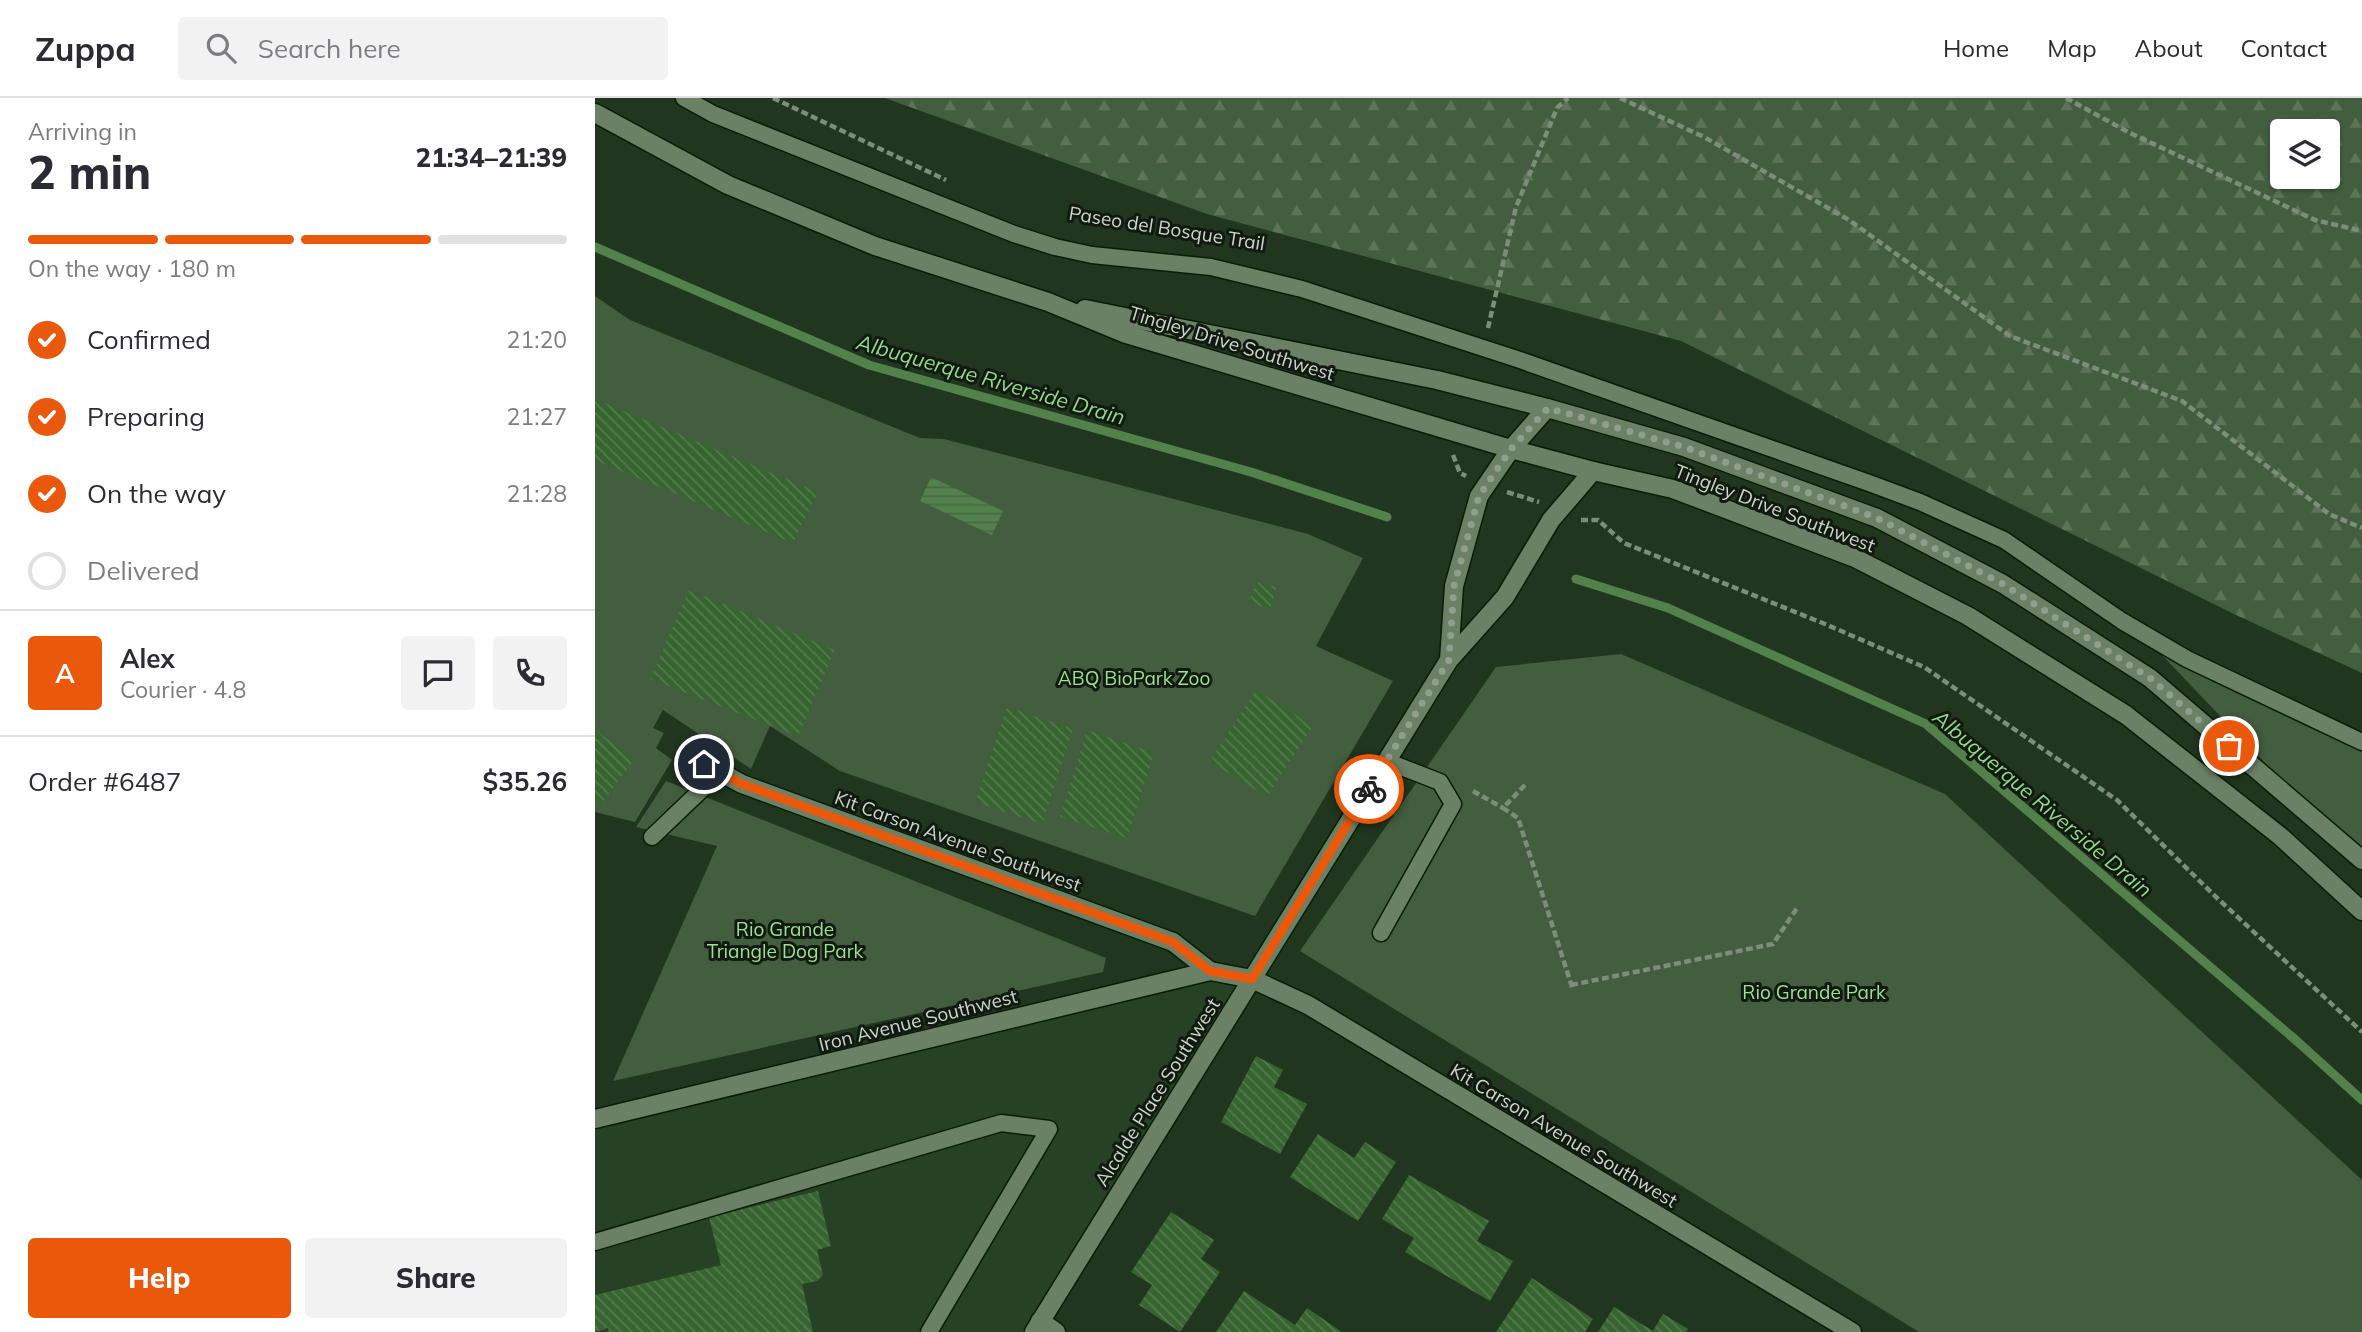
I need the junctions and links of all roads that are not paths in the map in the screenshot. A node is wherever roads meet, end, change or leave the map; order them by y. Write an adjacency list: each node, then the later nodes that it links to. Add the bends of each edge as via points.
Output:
1 (684, 98): 8 (lane, via 846,169 1034,240 1092,256 1211,267 1302,289 1632,398 1920,502 2004,540 2122,621 2187,659)
2 (595, 113): 3 (street, Tingley Drive Southwest, via 728,186 875,246)
3 (1048, 302): 4 (street, Tingley Drive Southwest, via 1437,380); 5 (street, Tingley Drive Southwest, via 1126,334)
4 (1548, 408): 5 (street, Alcalde Place Southwest); 13 (street, Tingley Drive Southwest, via 1684,447 1877,518 2003,584 2150,678)
5 (1511, 449): 6 (street, Tingley Drive Southwest); 7 (street, Alcalde Place Southwest, via 1479,496 1454,586)
6 (1594, 471): 7 (street, Alcalde Place Southwest, via 1551,520 1505,597); 14 (street, Tingley Drive Southwest, via 1673,489 1842,553 1968,616 2126,715 2280,836)
7 (1449, 660): 10 (street, Alcalde Place Southwest)
8 (2362, 742)
9 (689, 755): 11 (street, Kit Carson Avenue Southwest)
10 (1386, 761): 15 (lane, via 1440,782 1453,804); 17 (street, Alcalde Place Southwest)
11 (720, 772): 12 (lane); 16 (street, Kit Carson Avenue Southwest, via 742,784 1173,942)
12 (653, 837)
13 (2362, 860)
14 (2362, 911)
15 (1381, 933)
16 (1210, 971): 17 (street, Iron Avenue Southwest); 18 (street, Iron Avenue Southwest)
17 (1252, 979): 20 (street, Alcalde Place Southwest); 23 (street, Kit Carson Avenue Southwest, via 1308,1005)
18 (595, 1119)
19 (595, 1242): 21 (lane, via 1001,1124 1049,1129)
20 (1037, 1327): 22 (street)
21 (929, 1332)
22 (1056, 1332)
23 (1852, 1332)

